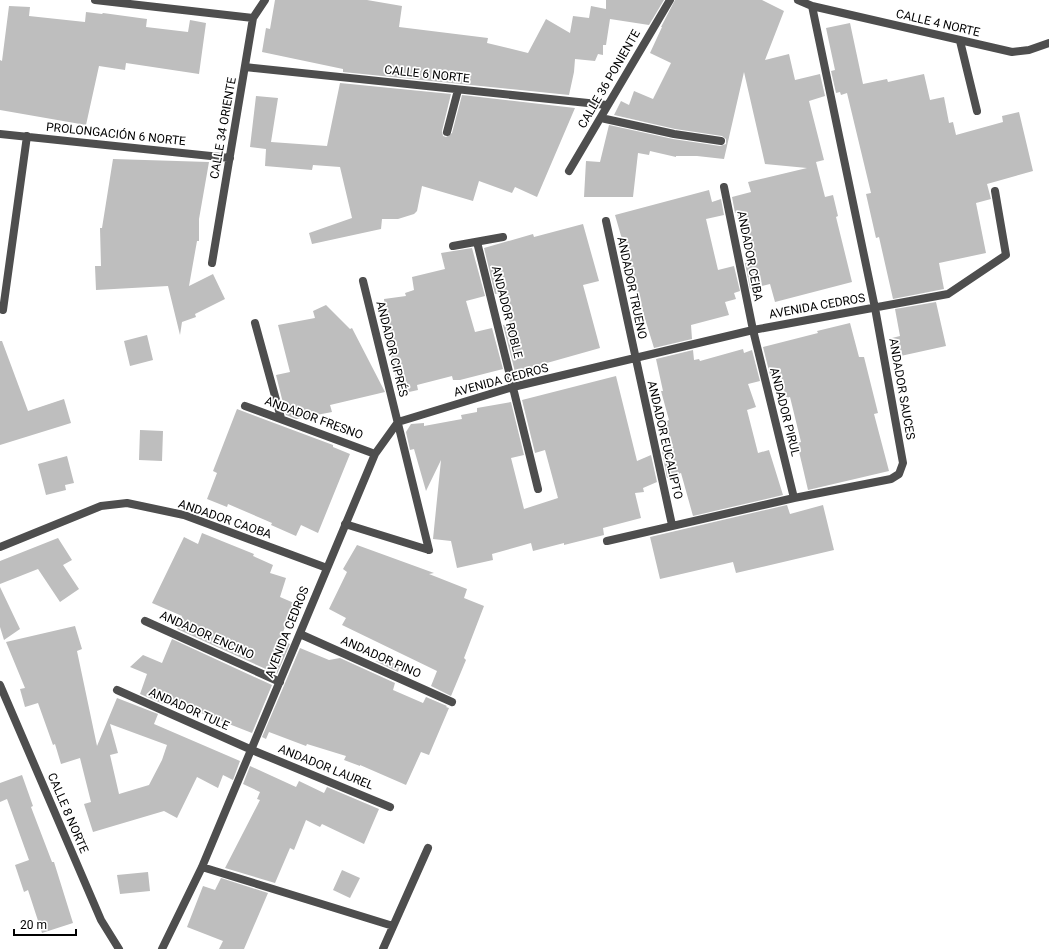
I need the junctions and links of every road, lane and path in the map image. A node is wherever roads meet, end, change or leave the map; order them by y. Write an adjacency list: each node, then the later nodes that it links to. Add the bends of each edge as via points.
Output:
1 (95, 0): 6 (street)
2 (265, 0): 6 (street, CALLE 34 ORIENTE)
3 (670, 0): 11 (street, CALLE 36 PONIENTE)
4 (798, 0): 5 (street, CALLE 4 NORTE)
5 (812, 6): 7 (street, CALLE 4 NORTE); 28 (street, AVENIDA CEDROS)
6 (253, 18): 9 (street, CALLE 34 ORIENTE)
7 (960, 41): 8 (street, CALLE 4 NORTE, via 1012,52 1029,50); 12 (street)
8 (1049, 43)
9 (245, 67): 10 (street, CALLE 6 NORTE); 18 (street, CALLE 34 ORIENTE)
10 (458, 90): 11 (street, CALLE 6 NORTE); 14 (street)
11 (607, 105): 13 (street, CALLE 36 PONIENTE)
12 (977, 111)
13 (600, 118): 17 (street); 19 (street, CALLE 36 PONIENTE)
14 (447, 132)
15 (0, 134): 16 (street, PROLONGACIÓN 6 NORTE)
16 (27, 136): 18 (street, PROLONGACIÓN 6 NORTE); 29 (street)
17 (721, 141)
18 (230, 158): 26 (street, CALLE 34 ORIENTE)
19 (569, 171)
20 (724, 187): 31 (street, ANDADOR CEIBA)
21 (995, 191): 28 (street, via 1006,255 948,294)
22 (606, 221): 32 (street, ANDADOR TRUENO)
23 (503, 237): 24 (street)
24 (477, 242): 25 (street); 33 (street, ANDADOR ROBLE)
25 (453, 246)
26 (212, 263)
27 (363, 281): 36 (street, ANDADOR CIPRÉS)
28 (875, 308): 31 (street, AVENIDA CEDROS); 39 (street, ANDADOR SAUCES, via 903,463 899,474 892,479)
29 (3, 310)
30 (255, 323): 35 (street)
31 (753, 330): 32 (street, AVENIDA CEDROS); 39 (street, ANDADOR PIRUL)
32 (635, 359): 33 (street, AVENIDA CEDROS); 41 (street, ANDADOR EUCALIPTO)
33 (513, 387): 36 (street, AVENIDA CEDROS); 38 (street, ANDADOR ROBLE)
34 (245, 406): 35 (street, ANDADOR FRESNO)
35 (281, 418): 37 (street, ANDADOR FRESNO)
36 (398, 422): 37 (street, AVENIDA CEDROS); 40 (street, ANDADOR CIPRÉS, via 429,550)
37 (374, 454): 40 (street, AVENIDA CEDROS)
38 (538, 490)
39 (794, 498): 41 (street)
40 (345, 524): 44 (street, AVENIDA CEDROS)
41 (672, 525): 42 (street)
42 (607, 541)
43 (0, 547): 44 (street, ANDADOR CAOBA, via 101,506 127,503 184,515)
44 (327, 568): 46 (street, AVENIDA CEDROS)
45 (146, 621): 47 (street, ANDADOR ENCINO)
46 (300, 634): 47 (street, AVENIDA CEDROS); 50 (street, ANDADOR PINO)
47 (280, 682): 51 (street, AVENIDA CEDROS)
48 (0, 685): 56 (street, CALLE 8 NORTE, via 100,920)
49 (117, 690): 51 (street, ANDADOR TULE)
50 (452, 702)
51 (252, 750): 52 (street, ANDADOR LAUREL); 54 (street, AVENIDA CEDROS)
52 (390, 807)
53 (428, 848): 55 (street)
54 (202, 867): 55 (street); 57 (street, AVENIDA CEDROS)
55 (393, 926): 58 (street)
56 (119, 949)
57 (162, 949)
58 (383, 949)

